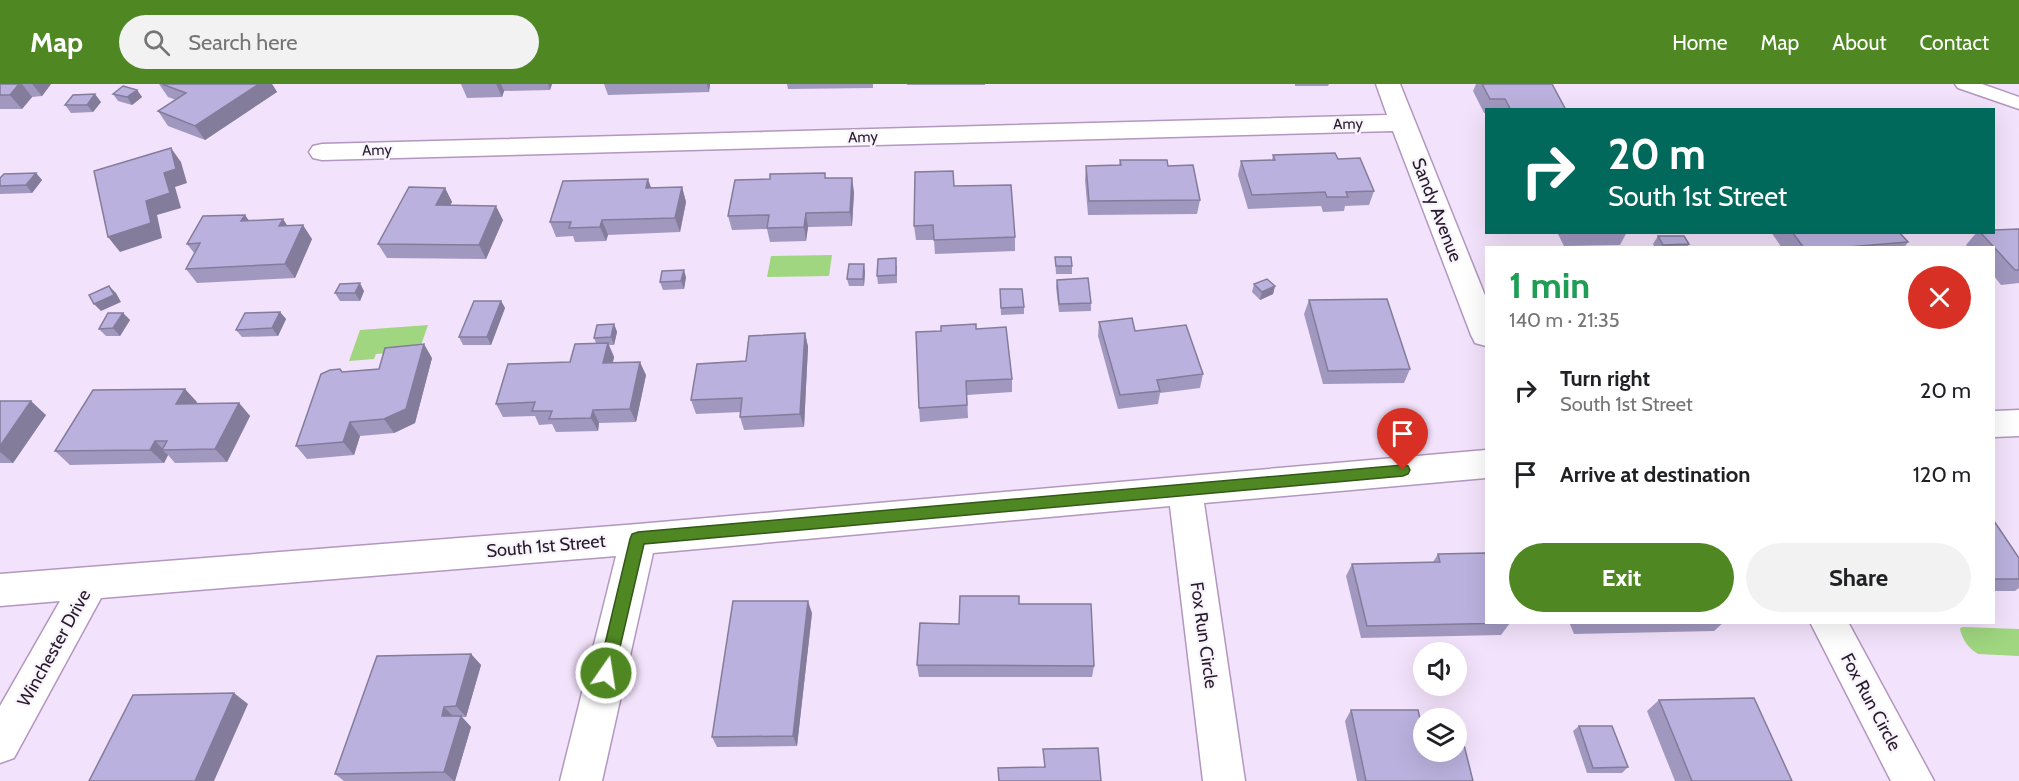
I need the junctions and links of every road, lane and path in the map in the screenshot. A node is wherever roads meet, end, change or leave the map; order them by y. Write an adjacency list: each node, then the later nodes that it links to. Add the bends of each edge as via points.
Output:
1 (1388, 84): 4 (street, Sandy Avenue)
2 (1964, 84): 3 (lane)
3 (2019, 103)
4 (1403, 123): 5 (street, Amy); 6 (street, Sandy Avenue)
5 (322, 152)
6 (1485, 332)
7 (2019, 423): 8 (street)
8 (1995, 424)
9 (1485, 464): 10 (street, South 1st Street)
10 (1185, 490): 11 (street, South 1st Street); 17 (street, Fox Run Circle)
11 (638, 539): 12 (street, South 1st Street); 16 (street)
12 (90, 583): 13 (street, South 1st Street); 15 (street, Winchester Drive)
13 (0, 590)
14 (1829, 624): 18 (street, Fox Run Circle)
15 (0, 744)
16 (581, 781)
17 (1224, 781)
18 (1913, 781)

